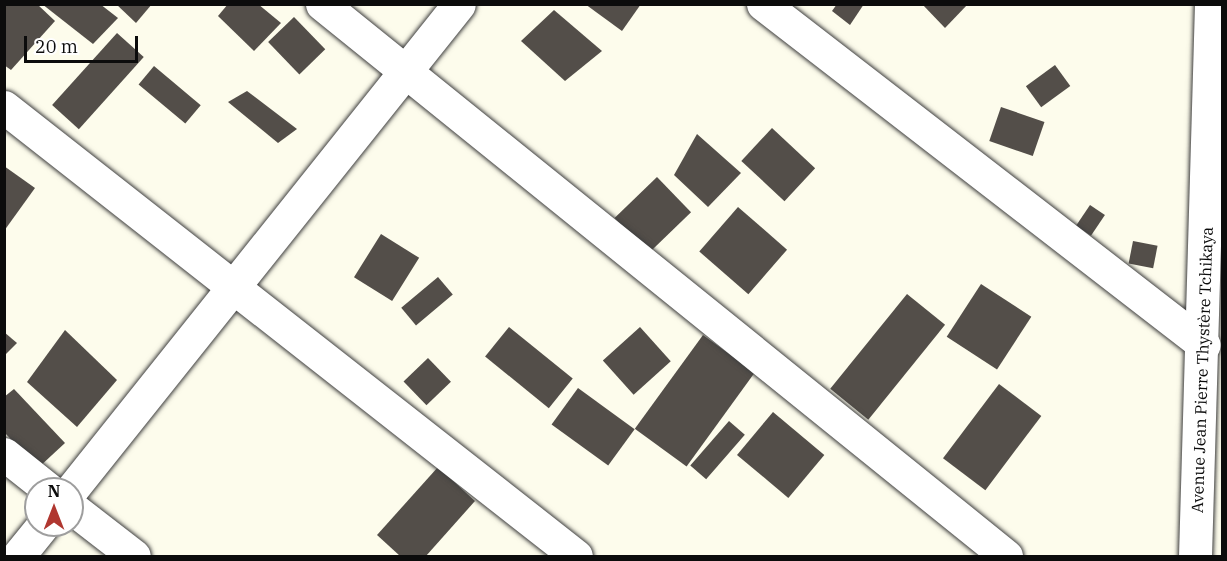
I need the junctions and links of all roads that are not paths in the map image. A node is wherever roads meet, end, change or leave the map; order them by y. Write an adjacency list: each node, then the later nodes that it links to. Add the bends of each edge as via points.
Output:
1 (322, 4): 5 (street)
2 (459, 4): 5 (street)
3 (763, 4): 9 (street)
4 (1209, 6): 7 (street, Avenue Jean Pierre Thystère Tchikaya)
5 (403, 69): 8 (street); 19 (street)
6 (4, 107): 8 (street)
7 (1217, 134): 9 (street, Avenue Jean Pierre Thystère Tchikaya)
8 (233, 287): 13 (street); 18 (street)
9 (1204, 345): 10 (street, Avenue Jean Pierre Thystère Tchikaya)
10 (1212, 429): 20 (street, Avenue Jean Pierre Thystère Tchikaya)
11 (4, 454): 12 (street)
12 (33, 477)
13 (82, 477)
14 (84, 517): 17 (street)
15 (34, 537): 16 (street)
16 (18, 556)
17 (134, 556)
18 (576, 556)
19 (1006, 556)
20 (1195, 556)

